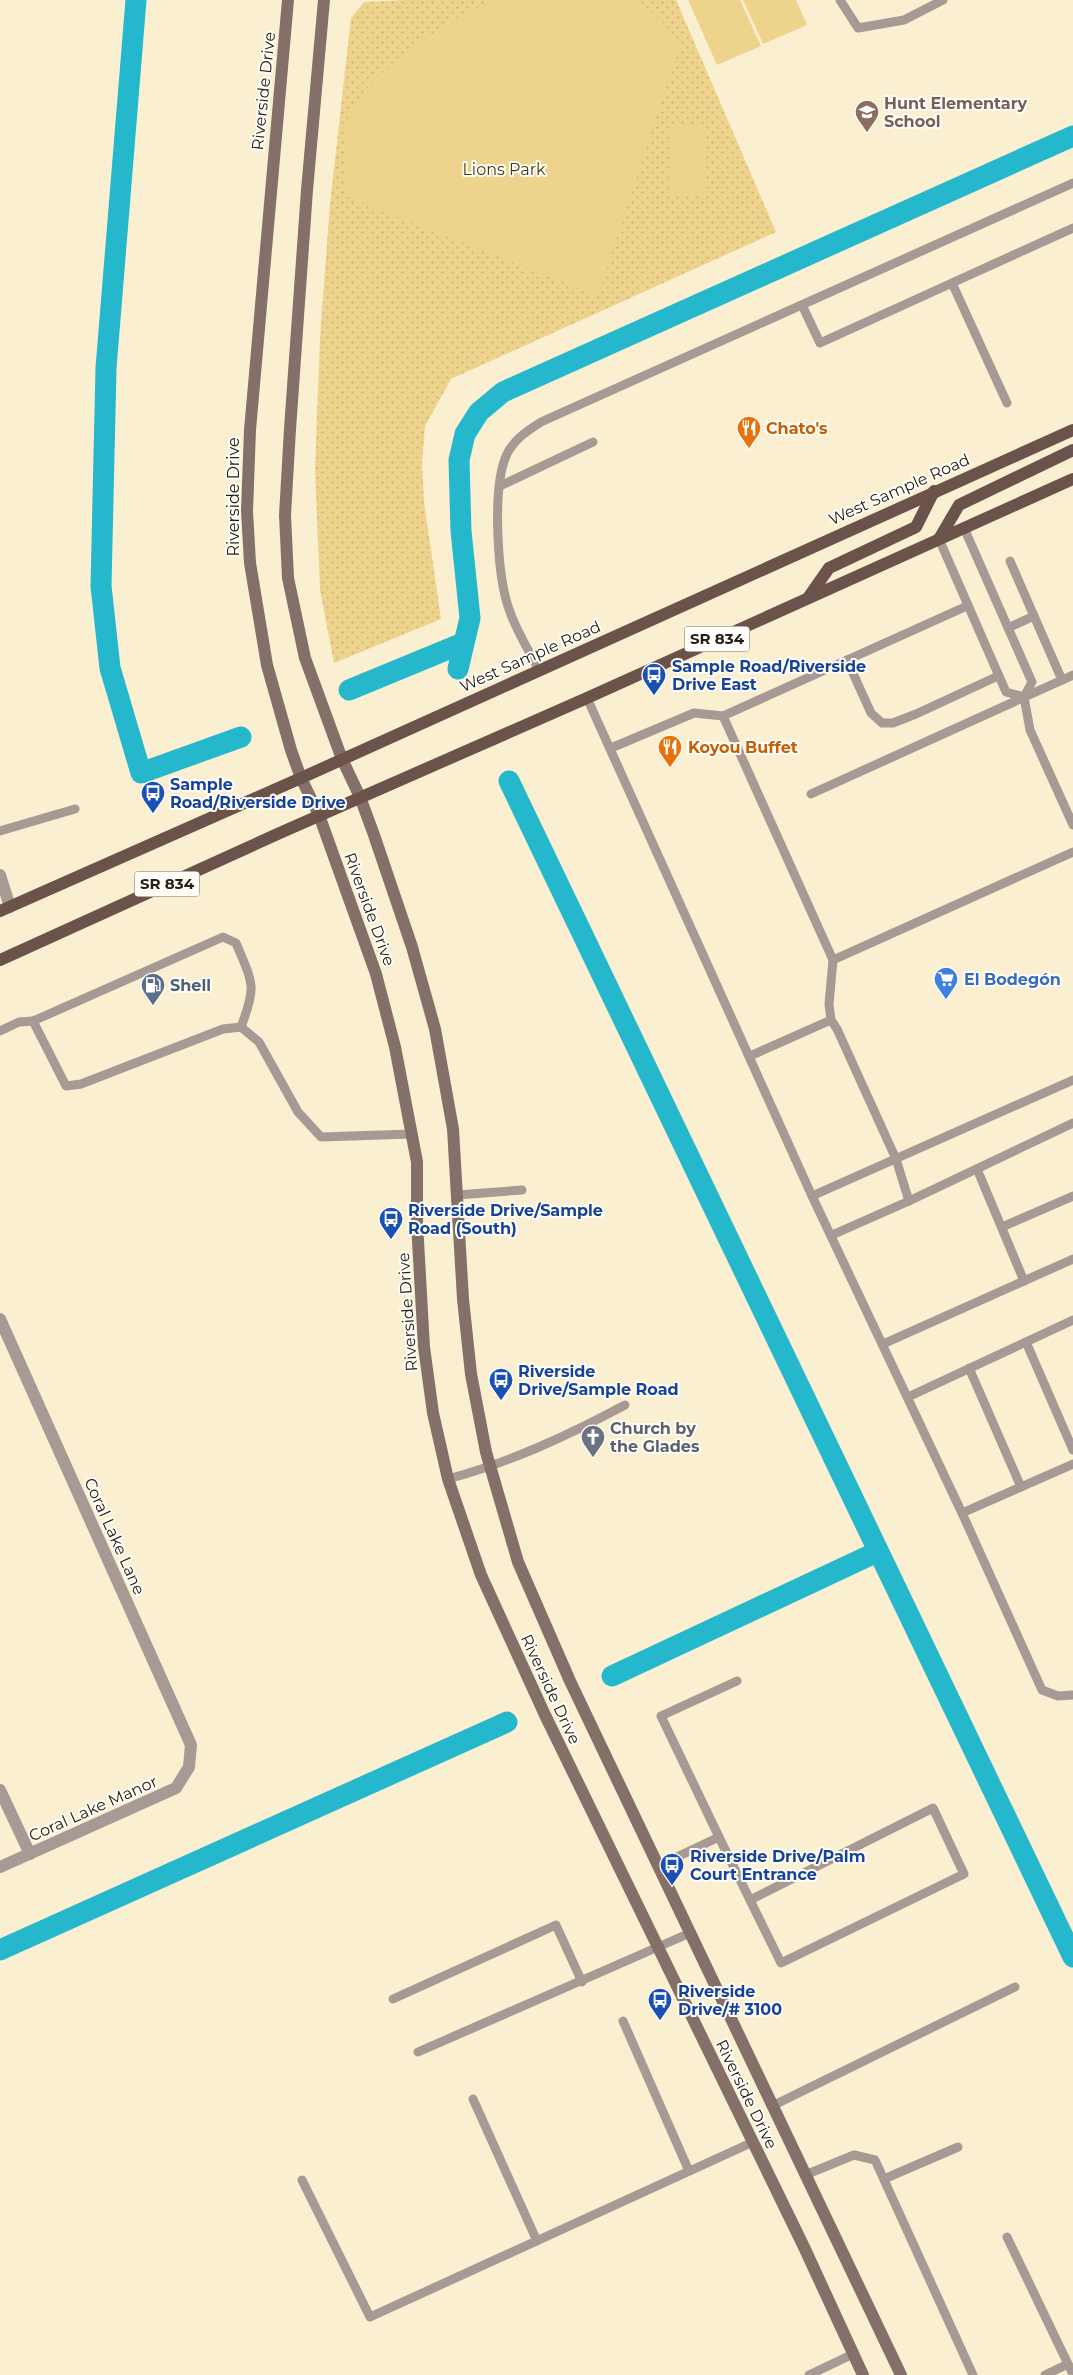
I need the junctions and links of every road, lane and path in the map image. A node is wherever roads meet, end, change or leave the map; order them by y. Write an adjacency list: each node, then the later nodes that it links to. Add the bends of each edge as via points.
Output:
1 (288, 0): 33 (street, Riverside Drive, via 250,420 247,511 250,563 266,666)
2 (324, 0): 32 (street, Riverside Drive, via 307,190 285,515 288,578 305,658)
3 (840, 0): 4 (lane, via 858,28 904,20)
4 (943, 0)
5 (1073, 183): 8 (lane)
6 (1073, 228): 7 (lane)
7 (952, 283): 8 (lane, via 820,343); 9 (lane)
8 (802, 305): 14 (lane, via 541,422 519,437 506,456)
9 (1007, 404)
10 (1073, 430): 15 (main road, West Sample Road / SR 834)
11 (593, 442): 14 (lane)
12 (1073, 450): 17 (main road, via 959,505)
13 (1073, 479): 16 (main road, SR 834)
14 (500, 486): 24 (lane, via 498,550 502,583 510,612)
15 (934, 491): 19 (main road, via 916,527 829,568); 24 (main road, West Sample Road / SR 834)
16 (964, 528): 17 (main road, SR 834); 22 (lane)
17 (939, 539): 19 (main road, SR 834); 20 (lane)
18 (1010, 561): 21 (lane)
19 (808, 598): 29 (main road, SR 834)
20 (967, 606): 23 (lane); 26 (lane)
21 (1034, 616): 22 (lane); 27 (lane)
22 (1008, 628): 28 (lane, via 1032,682)
23 (847, 660): 26 (lane, via 871,713 882,723 893,723 916,714); 30 (lane)
24 (539, 670): 32 (main road, West Sample Road / SR 834)
25 (1073, 675): 27 (lane)
26 (998, 676): 28 (lane, via 1006,692)
27 (1062, 680): 28 (lane)
28 (1024, 697): 34 (lane); 38 (lane, via 1030,730)
29 (587, 698): 31 (lane); 35 (main road, SR 834)
30 (724, 716): 31 (lane, via 694,713); 44 (lane)
31 (610, 748): 49 (lane)
32 (342, 759): 33 (main road, West Sample Road / SR 834); 35 (street, Riverside Drive)
33 (301, 778): 37 (street, Riverside Drive); 42 (main road, West Sample Road / SR 834)
34 (811, 794)
35 (360, 797): 37 (main road, SR 834); 56 (street, Riverside Drive, via 412,947 435,1028 453,1129)
36 (76, 809): 39 (lane)
37 (319, 815): 43 (main road, SR 834); 52 (street, Riverside Drive, via 376,974 395,1047)
38 (1073, 825)
39 (0, 831)
40 (1073, 852): 44 (lane)
41 (0, 876): 42 (street)
42 (5, 909)
43 (0, 960)
44 (834, 960): 45 (lane, via 829,1004)
45 (831, 1020): 49 (lane); 53 (lane)
46 (33, 1022): 47 (lane, via 66,1086 81,1084 223,1029); 47 (lane, via 223,937 236,943 253,982 251,1001); 48 (lane, via 19,1022)
47 (241, 1027): 52 (lane, via 259,1042 298,1112 321,1137)
48 (0, 1031)
49 (750, 1056): 57 (lane)
50 (1073, 1080): 53 (lane)
51 (1073, 1123): 54 (lane)
52 (412, 1134): 74 (street, Riverside Drive, via 417,1162 424,1347 433,1412)
53 (896, 1159): 57 (lane); 59 (lane)
54 (978, 1169): 59 (lane); 60 (lane)
55 (522, 1190): 56 (lane)
56 (458, 1195): 73 (street, Riverside Drive, via 463,1299 471,1374)
57 (812, 1196): 61 (lane)
58 (1073, 1196): 60 (lane)
59 (909, 1201): 61 (lane)
60 (1002, 1227): 63 (lane)
61 (832, 1235): 67 (lane)
62 (1073, 1259): 63 (lane)
63 (1024, 1281): 67 (lane)
64 (0, 1319): 79 (street, Coral Lake Lane, via 191,1745)
65 (1073, 1320): 66 (lane)
66 (1026, 1342): 68 (lane); 71 (lane)
67 (883, 1344): 69 (lane)
68 (969, 1368): 69 (lane); 75 (lane)
69 (908, 1397): 76 (lane)
70 (625, 1405): 73 (lane, via 563,1438)
71 (1073, 1450)
72 (1073, 1464): 75 (lane)
73 (491, 1467): 74 (lane); 83 (street, Riverside Drive, via 518,1562 570,1681)
74 (448, 1479): 87 (street, Riverside Drive, via 481,1575)
75 (1021, 1486): 76 (lane)
76 (962, 1512): 78 (lane, via 1042,1690 1058,1696)
77 (738, 1681): 81 (lane, via 661,1716)
78 (1073, 1695)
79 (189, 1767): 82 (street, Coral Lake Manor, via 176,1788)
80 (0, 1790): 82 (street)
81 (718, 1837): 83 (lane); 85 (lane)
82 (30, 1854): 84 (street, Coral Lake Manor)
83 (658, 1866): 86 (street, Riverside Drive)
84 (0, 1867)
85 (750, 1900): 85 (lane, via 781,1963 964,1874 933,1808)
86 (690, 1933): 87 (lane); 94 (street, Riverside Drive)
87 (658, 1948): 88 (lane); 95 (street, Riverside Drive)
88 (582, 1982): 90 (lane, via 556,1925); 92 (lane)
89 (1015, 1988): 94 (lane)
90 (393, 1999)
91 (623, 2021): 97 (lane)
92 (418, 2052)
93 (473, 2098): 102 (lane)
94 (772, 2106): 98 (street, Riverside Drive)
95 (752, 2142): 97 (lane); 103 (street, Riverside Drive)
96 (958, 2147): 99 (lane)
97 (689, 2171): 102 (lane)
98 (805, 2175): 99 (lane, via 854,2154 875,2160); 108 (street, Riverside Drive)
99 (884, 2179): 109 (lane)
100 (302, 2180): 102 (lane, via 370,2317)
101 (1007, 2237): 104 (lane)
102 (537, 2241)
103 (853, 2354): 106 (lane); 107 (street, Riverside Drive)
104 (1068, 2364): 105 (lane); 110 (lane)
105 (1073, 2374)
106 (809, 2375)
107 (863, 2375)
108 (901, 2375)
109 (972, 2375)
110 (1045, 2375)

